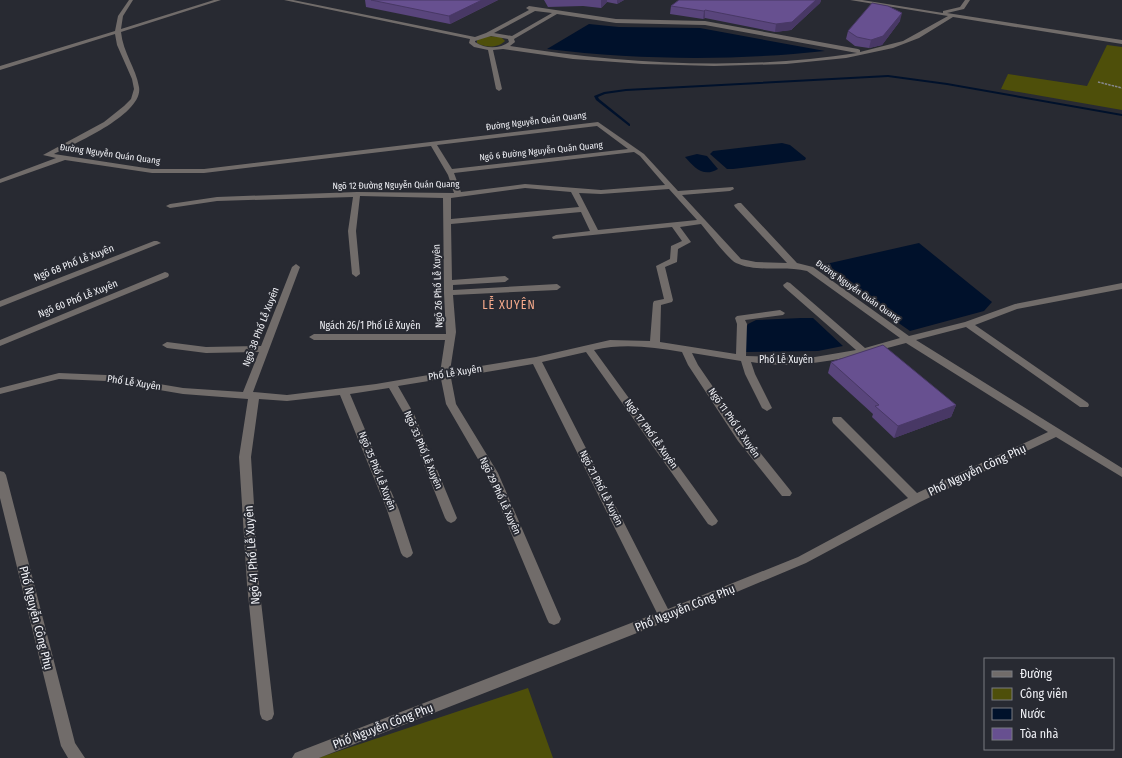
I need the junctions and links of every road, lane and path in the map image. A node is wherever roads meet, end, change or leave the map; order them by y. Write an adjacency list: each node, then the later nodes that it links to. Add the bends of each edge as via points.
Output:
1 (131, 0): 11 (street)
2 (219, 0): 11 (street)
3 (286, 0): 13 (street)
4 (852, 0): 8 (street)
5 (968, 0): 6 (street)
6 (962, 8): 8 (street); 10 (street, via 966,14)
7 (556, 13): 12 (street, via 532,9); 14 (street); 18 (street, via 616,20 705,23)
8 (933, 13): 9 (street)
9 (952, 16): 10 (street); 18 (street, via 924,34)
10 (978, 20): 15 (street)
11 (116, 32): 19 (street); 25 (street, Đường Nguyễn Quán Quang, via 122,54 136,81 136,94 130,104 114,117 47,155)
12 (486, 35): 13 (street); 14 (street, via 500,35)
13 (474, 38): 17 (street, via 474,45)
14 (511, 39): 16 (street, via 510,44)
15 (1122, 42)
16 (502, 47): 17 (street); 18 (street, via 602,62 677,65 793,62)
17 (490, 48): 22 (street)
18 (864, 52)
19 (0, 68)
20 (1098, 82): 21 (path)
21 (1122, 88)
22 (499, 89)
23 (434, 144): 24 (street, Đường Nguyễn Quán Quang, via 598,124); 25 (street, Đường Nguyễn Quán Quang, via 204,171 152,171); 26 (street)
24 (635, 150): 26 (street, Ngõ 6 Đường Nguyễn Quán Quang); 30 (street, Đường Nguyễn Quán Quang)
25 (66, 158): 27 (street)
26 (450, 171): 32 (street)
27 (0, 182)
28 (730, 189): 30 (street, Ngõ 12 Đường Nguyễn Quán Quang)
29 (574, 190): 30 (street, Ngõ 12 Đường Nguyễn Quán Quang); 32 (street, Ngõ 12 Đường Nguyễn Quán Quang, via 525,186); 36 (street)
30 (673, 190): 38 (street, Đường Nguyễn Quán Quang)
31 (357, 194): 33 (street, Ngõ 12 Đường Nguyễn Quán Quang); 35 (street, Ngõ 12 Đường Nguyễn Quán Quang, via 217,199); 45 (street, via 352,231)
32 (458, 194): 33 (street, Ngõ 12 Đường Nguyễn Quán Quang)
33 (447, 196): 37 (street, Ngõ 26 Phố Lễ Xuyên)
34 (738, 205): 43 (street)
35 (170, 206)
36 (584, 209): 37 (street); 40 (street)
37 (447, 222): 48 (street, Ngõ 26 Phố Lễ Xuyên)
38 (701, 222): 39 (street); 43 (street, Đường Nguyễn Quán Quang, via 738,261 752,266)
39 (674, 224): 40 (street); 61 (street, via 687,242 674,248 674,260 660,266 669,300 657,303)
40 (595, 232): 41 (street)
41 (556, 237)
42 (157, 243): 53 (street, Ngõ 68 Phố Lễ Xuyên)
43 (794, 264): 58 (street, Đường Nguyễn Quán Quang, via 815,272)
44 (296, 267): 63 (street, Ngõ 38 Phố Lễ Xuyên)
45 (356, 274)
46 (165, 275): 59 (street, Ngõ 60 Phố Lễ Xuyên)
47 (505, 279): 48 (street)
48 (448, 283): 52 (street, Ngõ 26 Phố Lễ Xuyên)
49 (786, 285): 65 (street)
50 (1122, 286): 55 (street, Phố Lễ Xuyên, via 1015,307)
51 (557, 287): 52 (street)
52 (448, 293): 57 (street, Ngõ 26 Phố Lễ Xuyên)
53 (0, 304)
54 (780, 313): 66 (street, via 740,318)
55 (968, 324): 58 (street, Phố Lễ Xuyên); 73 (street)
56 (314, 337): 57 (street, Ngách 26/1 Phố Lễ Xuyên)
57 (450, 337): 68 (street, Ngõ 26 Phố Lễ Xuyên)
58 (907, 339): 65 (street, Phố Lễ Xuyên); 76 (street, Đường Nguyễn Quán Quang)
59 (0, 343)
60 (167, 345): 63 (street, via 206,350)
61 (655, 345): 62 (street, Phố Lễ Xuyên, via 610,343); 64 (street, Phố Lễ Xuyên)
62 (588, 348): 67 (street, Phố Lễ Xuyên); 82 (street, Ngõ 17 Phố Lễ Xuyên)
63 (264, 349): 72 (street, Ngõ 38 Phố Lễ Xuyên)
64 (686, 350): 66 (street, Phố Lễ Xuyên); 79 (street, Ngõ 11 Phố Lễ Xuyên, via 693,365 742,438)
65 (863, 351): 66 (street, Phố Lễ Xuyên, via 809,361)
66 (743, 359): 74 (street)
67 (536, 360): 68 (street, Phố Lễ Xuyên); 84 (street, Ngõ 21 Phố Lễ Xuyên)
68 (445, 375): 69 (street, Phố Lễ Xuyên); 85 (street, Ngõ 29 Phố Lễ Xuyên, via 451,404 492,473)
69 (392, 384): 71 (street, Phố Lễ Xuyên); 81 (street, Ngõ 33 Phố Lễ Xuyên, via 409,414)
70 (0, 390): 72 (street, Phố Lễ Xuyên, via 59,376 106,378 183,391)
71 (344, 391): 72 (street, Phố Lễ Xuyên, via 286,398); 83 (street, Ngõ 35 Phố Lễ Xuyên, via 393,510)
72 (250, 396): 86 (street, Ngõ 41 Phố Lễ Xuyên, via 245,457 253,584)
73 (1084, 405)
74 (767, 408)
75 (837, 420): 80 (street)
76 (1058, 432): 77 (street, Đường Nguyễn Quán Quang); 80 (street, Phố Nguyễn Công Phụ)
77 (1122, 473)
78 (0, 476): 87 (street, Phố Nguyễn Công Phụ, via 68,746)
79 (786, 493)
80 (916, 499): 84 (street, Phố Nguyễn Công Phụ, via 802,560)
81 (451, 518)
82 (712, 521)
83 (406, 553)
84 (665, 616): 88 (street, Phố Nguyễn Công Phụ)
85 (554, 619)
86 (267, 714)
87 (77, 758)
88 (300, 758)

